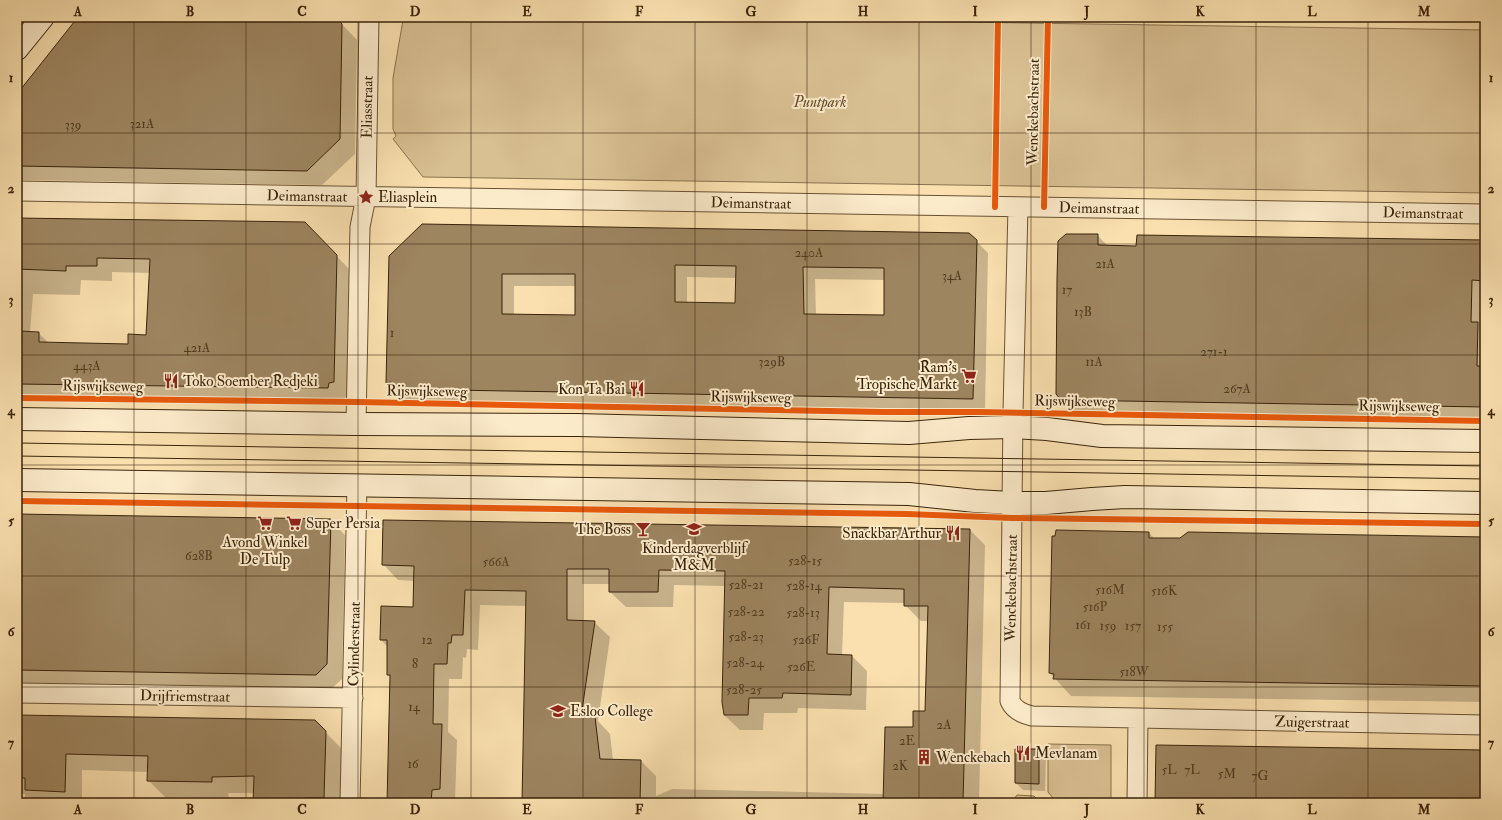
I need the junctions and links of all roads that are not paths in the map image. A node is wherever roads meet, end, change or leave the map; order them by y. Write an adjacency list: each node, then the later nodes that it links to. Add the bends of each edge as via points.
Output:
1 (43, 17): 3 (main road)
2 (369, 17): 5 (street, Eliasstraat)
3 (17, 49)
4 (17, 191): 5 (street, Deimanstraat)
5 (366, 197): 6 (street, Deimanstraat); 9 (street, via 359,248)
6 (1018, 207): 7 (street, Deimanstraat); 10 (street, Wenckebachstraat)
7 (1485, 214)
8 (17, 419): 9 (main road, Rijswijkseweg)
9 (356, 424): 10 (main road, Rijswijkseweg, via 577,425 910,432)
10 (1013, 427): 11 (main road, Rijswijkseweg, via 1102,436); 14 (street, Wenckebachstraat)
11 (1485, 441)
12 (17, 480): 13 (main road)
13 (357, 485): 14 (main road, via 914,494); 17 (street, Cylinderstraat)
14 (1012, 503): 15 (main road, via 1125,497); 18 (street, Wenckebachstraat, via 1009,692 1012,706 1021,713 1032,716)
15 (1485, 503)
16 (17, 693): 17 (street, Drijfriemstraat)
17 (353, 698): 20 (street, Cylinderstraat)
18 (1138, 718): 19 (street, Zuigerstraat); 21 (street)
19 (1485, 725)
20 (350, 803)
21 (1137, 803)

